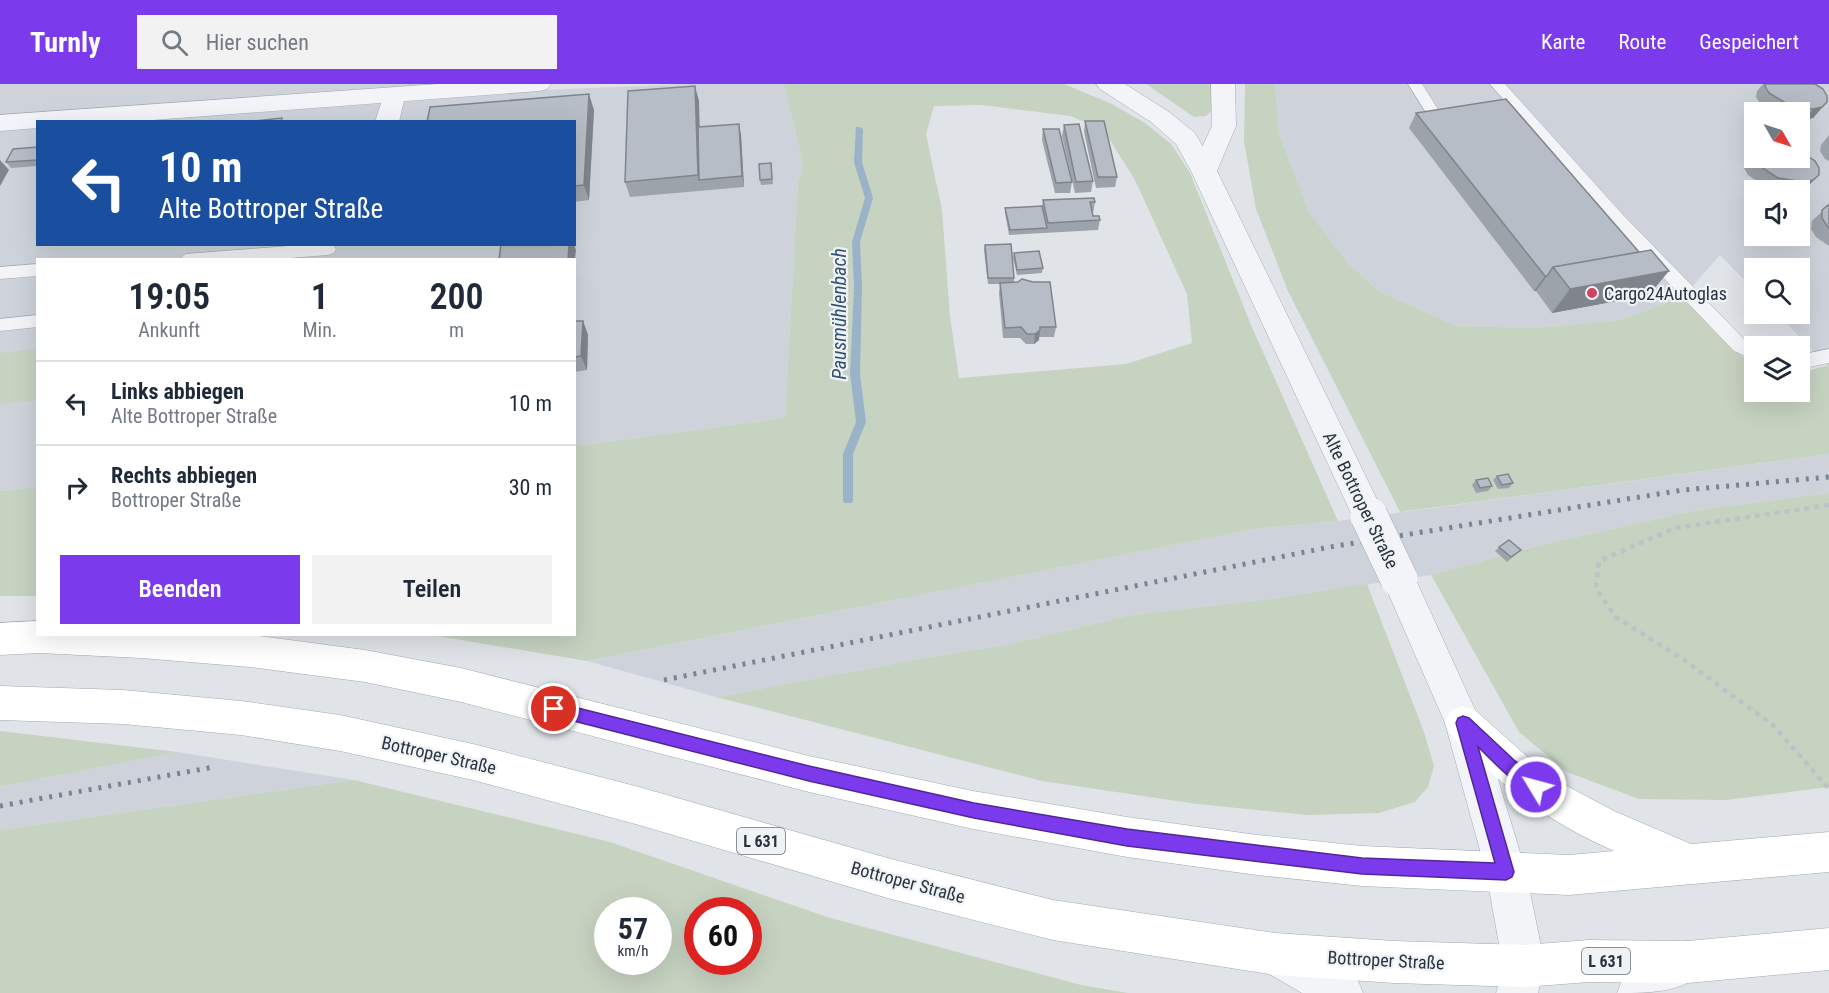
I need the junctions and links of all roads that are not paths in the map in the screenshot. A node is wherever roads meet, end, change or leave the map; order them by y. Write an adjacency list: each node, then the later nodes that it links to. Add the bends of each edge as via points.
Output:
1 (539, 84): 6 (street)
2 (1108, 84): 12 (street, Alte Bottroper Straße, via 1186,139)
3 (1223, 84): 12 (street, via 1224,126)
4 (1415, 84): 7 (lane)
5 (1497, 84): 19 (lane, via 1618,220)
6 (393, 96): 8 (street); 9 (street)
7 (1432, 111)
8 (44, 120)
9 (387, 120)
10 (36, 121): 11 (street)
11 (0, 123)
12 (1204, 171): 24 (street, Alte Bottroper Straße, bridge, via 1399,579)
13 (330, 251): 14 (lane)
14 (218, 258)
15 (36, 270): 16 (lane)
16 (0, 273)
17 (36, 321): 18 (lane)
18 (0, 325)
19 (1744, 348)
20 (1829, 356): 21 (lane)
21 (1810, 360)
22 (0, 639): 27 (main road, via 39,637 152,643 365,666 461,685 809,774 974,810 1257,855 1362,866)
23 (0, 703): 29 (main road, Bottroper Straße / L 631, via 123,707 241,718 340,733 473,762 891,879 1053,920)
24 (1463, 723): 26 (main road, via 1508,766 1550,797 1580,815); 27 (street, Alte Bottroper Straße)
25 (1829, 852): 26 (main road)
26 (1689, 864): 27 (main road, via 1569,875)
27 (1506, 872): 31 (street, Alte Bottroper Straße)
28 (1829, 949): 30 (main road, Bottroper Straße / L 631)
29 (1275, 954): 31 (main road, Bottroper Straße / L 631, via 1394,962); 32 (street, L 631)
30 (1688, 962): 31 (main road, Bottroper Straße / L 631, via 1589,961); 33 (street)
31 (1520, 979)
32 (1342, 993)
33 (1638, 993)

